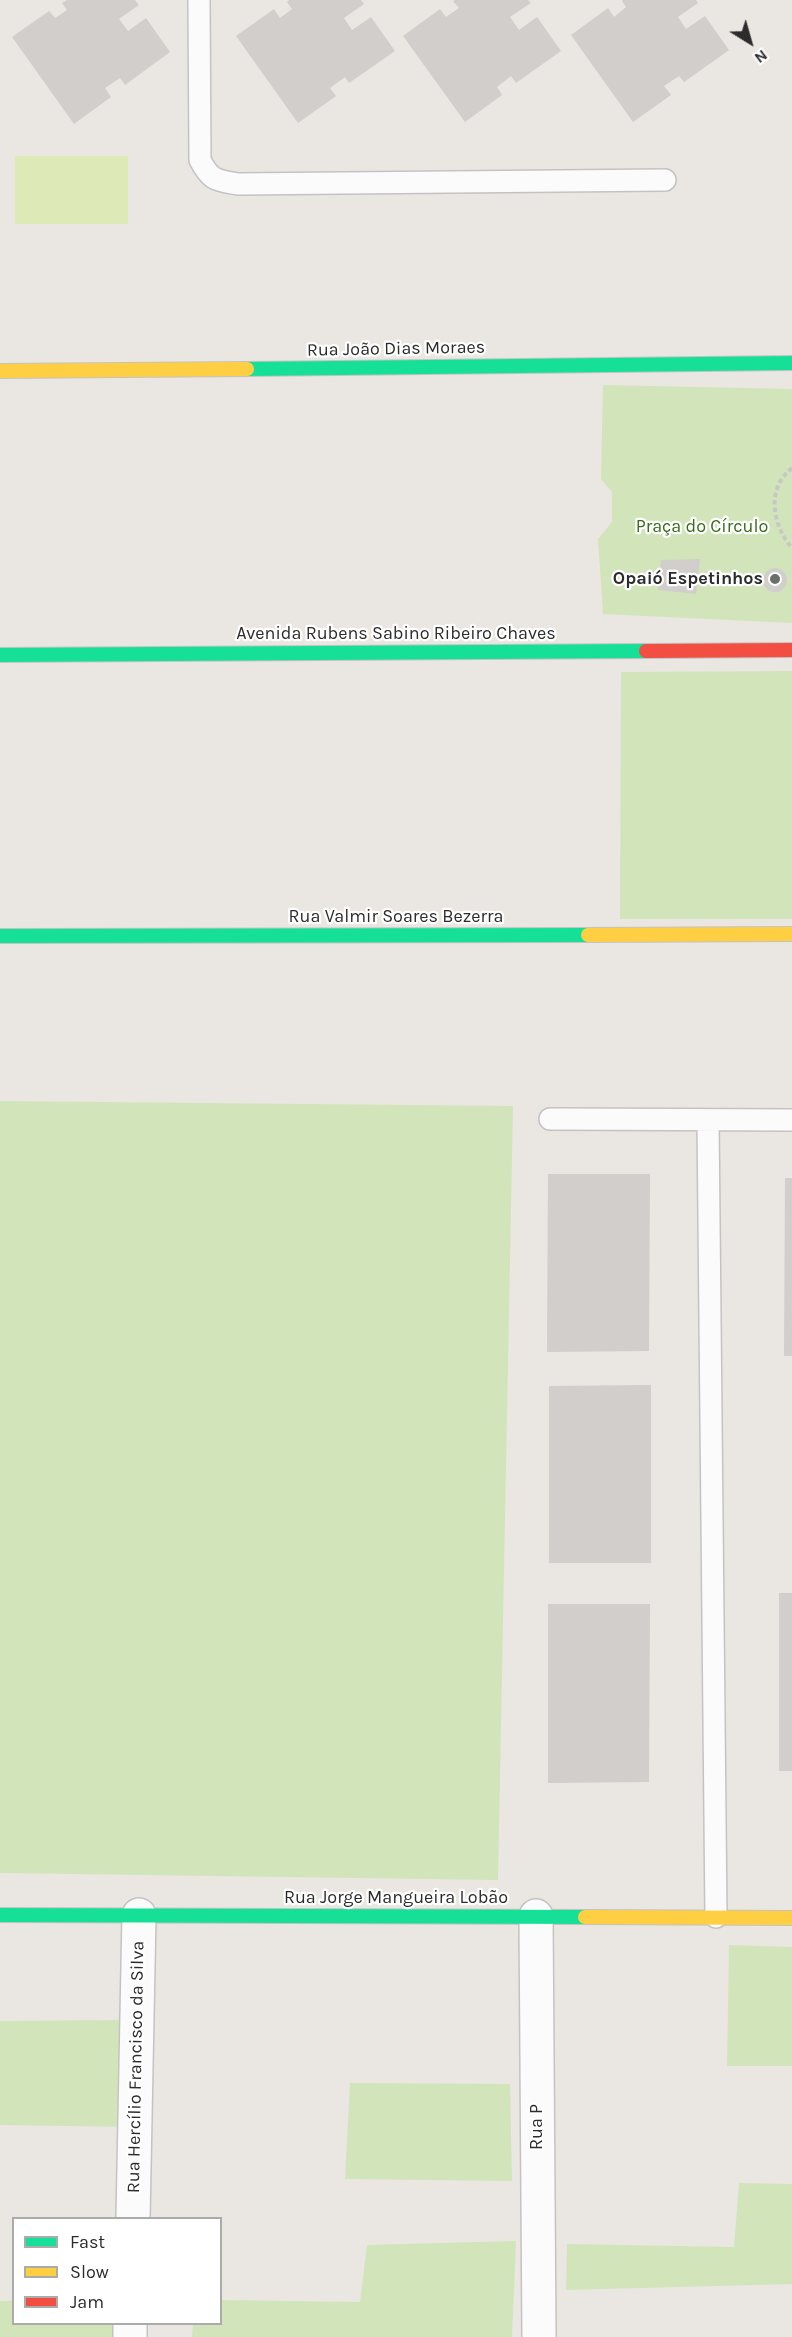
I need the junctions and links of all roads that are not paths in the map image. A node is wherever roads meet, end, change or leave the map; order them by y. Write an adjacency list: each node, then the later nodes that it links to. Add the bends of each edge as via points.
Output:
1 (199, 0): 2 (lane, via 200,160 208,175 221,181 238,184)
2 (665, 180)
3 (792, 363): 4 (street, Rua João Dias Moraes)
4 (0, 371)
5 (792, 650): 6 (street, Avenida Rubens Sabino Ribeiro Chaves)
6 (0, 654)
7 (792, 934): 8 (street, Rua Valmir Soares Bezerra)
8 (0, 936)
9 (549, 1119): 10 (lane)
10 (708, 1120): 11 (lane); 15 (lane)
11 (792, 1120)
12 (0, 1915): 13 (street, Rua Jorge Mangueira Lobão)
13 (139, 1915): 14 (street, Rua Jorge Mangueira Lobão); 17 (street, Rua Hercílio Francisco da Silva)
14 (536, 1916): 15 (street, Rua Jorge Mangueira Lobão); 18 (street, Rua P)
15 (716, 1917): 16 (street, Rua Jorge Mangueira Lobão)
16 (792, 1918)
17 (133, 2217)
18 (539, 2337)

